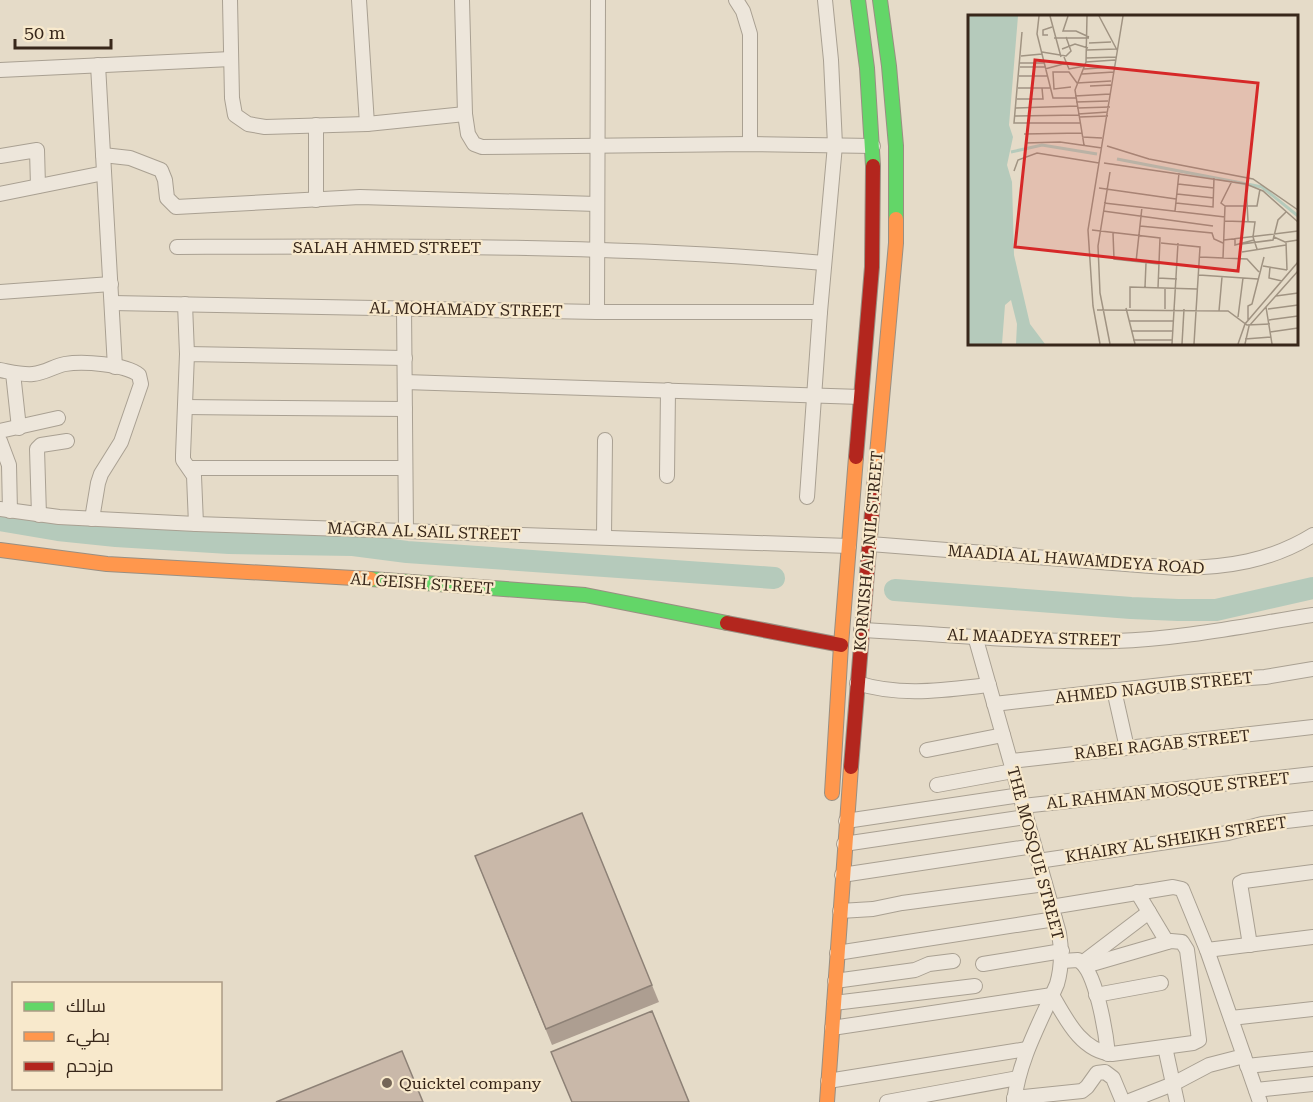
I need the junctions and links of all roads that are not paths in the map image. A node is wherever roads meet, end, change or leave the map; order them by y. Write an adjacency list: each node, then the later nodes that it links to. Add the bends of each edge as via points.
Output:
1 (230, 0): 9 (street)
2 (359, 0): 13 (street)
3 (462, 0): 12 (street)
4 (598, 0): 18 (street)
5 (736, 0): 15 (street, via 750,34)
6 (825, 0): 16 (street)
7 (858, 0): 17 (main road, KORNISH AL NIL STREET)
8 (880, 0): 63 (main road, KORNISH AL NIL STREET, via 896,146 897,195)
9 (231, 58): 10 (street); 14 (street, via 236,115 248,124 265,127)
10 (98, 65): 11 (street); 19 (street)
11 (0, 70)
12 (465, 114): 13 (street); 18 (street, via 468,134 474,144 482,147)
13 (367, 124): 14 (street)
14 (316, 126): 24 (street)
15 (750, 144): 16 (street); 18 (street)
16 (835, 145): 17 (street); 28 (street)
17 (873, 146): 43 (main road, KORNISH AL NIL STREET, via 872,267)
18 (598, 147): 25 (street)
19 (103, 155): 21 (street); 24 (street, via 130,158 161,170 167,198 176,207)
20 (0, 156): 22 (street, via 37,150)
21 (104, 173): 22 (street); 29 (street)
22 (38, 186): 23 (street)
23 (0, 194)
24 (316, 200): 25 (street, via 371,197)
25 (597, 204): 27 (street)
26 (177, 247): 27 (street, SALAH AHMED STREET)
27 (597, 249): 28 (street, SALAH AHMED STREET); 34 (street)
28 (824, 263): 35 (street)
29 (111, 284): 30 (street); 31 (street)
30 (0, 292)
31 (112, 303): 32 (street, AL MOHAMADY STREET); 38 (street)
32 (185, 304): 33 (street, AL MOHAMADY STREET); 36 (street)
33 (404, 308): 34 (street, AL MOHAMADY STREET); 37 (street)
34 (597, 312): 35 (street, AL MOHAMADY STREET)
35 (820, 312): 42 (street)
36 (187, 354): 37 (street); 44 (street)
37 (405, 358): 40 (street)
38 (115, 366): 39 (street, via 74,363 37,374); 58 (street, via 136,372 141,384 121,442 98,483)
39 (6, 371): 47 (street)
40 (405, 382): 41 (street); 45 (street)
41 (668, 390): 42 (street); 54 (street)
42 (814, 396): 43 (street); 55 (street)
43 (861, 397): 64 (main road, KORNISH AL NIL STREET)
44 (185, 407): 45 (street); 52 (street, via 183,460)
45 (405, 409): 53 (street)
46 (58, 418): 47 (street)
47 (19, 428): 48 (street)
48 (0, 432)
49 (605, 440): 62 (street)
50 (0, 441): 56 (street, via 9,465)
51 (67, 441): 57 (street, via 37,449)
52 (191, 468): 53 (street); 59 (street)
53 (405, 468): 60 (street)
54 (667, 476)
55 (807, 497)
56 (5, 510): 57 (street, MAGRA AL SAIL STREET)
57 (39, 515): 58 (street, MAGRA AL SAIL STREET)
58 (92, 519): 59 (street, MAGRA AL SAIL STREET)
59 (196, 524): 60 (street, MAGRA AL SAIL STREET)
60 (406, 531): 62 (street, MAGRA AL SAIL STREET)
61 (1313, 535): 63 (street, MAADIA AL HAWAMDEYA ROAD, via 1276,554 1211,568)
62 (604, 537): 64 (street, MAGRA AL SAIL STREET)
63 (870, 544): 67 (main road, KORNISH AL NIL STREET)
64 (849, 546): 69 (main road, KORNISH AL NIL STREET)
65 (0, 550): 69 (main road, AL GEISH STREET, via 107,564 585,595)
66 (1313, 615): 68 (street, AL MAADEYA STREET, via 1127,640)
67 (861, 630): 68 (street, AL MAADEYA STREET); 71 (main road, KORNISH AL NIL STREET)
68 (975, 636): 72 (street, THE MOSQUE STREET)
69 (841, 645): 82 (main road, KORNISH AL NIL STREET)
70 (1313, 669): 73 (street, AHMED NAGUIB STREET)
71 (856, 683): 72 (street, via 907,693); 85 (main road, KORNISH AL NIL STREET)
72 (989, 685): 74 (street, THE MOSQUE STREET)
73 (1114, 690): 74 (street, AHMED NAGUIB STREET); 77 (street)
74 (994, 704): 76 (street, THE MOSQUE STREET)
75 (1313, 727): 77 (street, RABEI RAGAB STREET)
76 (1003, 735): 78 (street); 79 (street, THE MOSQUE STREET)
77 (1127, 748): 79 (street, RABEI RAGAB STREET)
78 (927, 750)
79 (1012, 766): 81 (street, RABEI RAGAB STREET); 83 (street, THE MOSQUE STREET)
80 (1313, 774): 83 (street, AL RAHMAN MOSQUE STREET)
81 (938, 785)
82 (831, 806)
83 (1023, 806): 85 (street); 86 (street); 87 (street, THE MOSQUE STREET)
84 (1313, 818): 88 (street, KHAIRY AL SHEIKH STREET)
85 (846, 821): 86 (main road, KORNISH AL NIL STREET)
86 (844, 844): 90 (main road, KORNISH AL NIL STREET)
87 (1034, 846): 88 (street, THE MOSQUE STREET); 90 (street)
88 (1038, 861): 91 (street, THE MOSQUE STREET)
89 (1313, 872): 98 (street, via 1240,883)
90 (842, 875): 93 (main road, KORNISH AL NIL STREET)
91 (1045, 884): 93 (street); 95 (street, THE MOSQUE STREET)
92 (1137, 892): 94 (street); 95 (street); 99 (street, via 1179,887 1185,892)
93 (840, 911): 100 (main road, KORNISH AL NIL STREET)
94 (1149, 912): 97 (street); 104 (street)
95 (1053, 913): 100 (street); 101 (street, THE MOSQUE STREET)
96 (1313, 937): 98 (street)
97 (1167, 942): 104 (street); 114 (street, via 1177,940 1187,950 1199,1040)
98 (1250, 945): 99 (street)
99 (1207, 950): 112 (street)
100 (837, 953): 105 (main road, KORNISH AL NIL STREET)
101 (1062, 956): 103 (street); 104 (street); 108 (street, THE MOSQUE STREET)
102 (953, 961): 105 (street)
103 (982, 964)
104 (1084, 964): 109 (street)
105 (835, 981): 110 (main road, KORNISH AL NIL STREET)
106 (1161, 983): 109 (street)
107 (975, 986): 110 (street)
108 (1052, 995): 113 (street); 115 (street, THE MOSQUE STREET); 116 (street, via 1075,1032)
109 (1096, 995): 116 (street)
110 (834, 1003): 113 (main road, KORNISH AL NIL STREET)
111 (1313, 1009): 112 (street)
112 (1231, 1018): 118 (street)
113 (832, 1028): 120 (main road, KORNISH AL NIL STREET)
114 (1165, 1047): 116 (street); 121 (street)
115 (1027, 1049): 119 (street, THE MOSQUE STREET); 120 (street)
116 (1108, 1054)
117 (1313, 1059): 118 (street)
118 (1246, 1061): 121 (street, via 1209,1065); 124 (street)
119 (1018, 1078): 125 (street, THE MOSQUE STREET); 127 (street)
120 (828, 1082): 126 (main road, KORNISH AL NIL STREET)
121 (1173, 1084): 128 (street); 129 (street)
122 (1313, 1084): 124 (street)
123 (1088, 1095): 125 (street); 128 (street, via 1097,1073 1105,1072 1116,1083)
124 (1258, 1096)
125 (1014, 1100)
126 (827, 1102)
127 (887, 1102)
128 (1125, 1102)
129 (1177, 1102)

